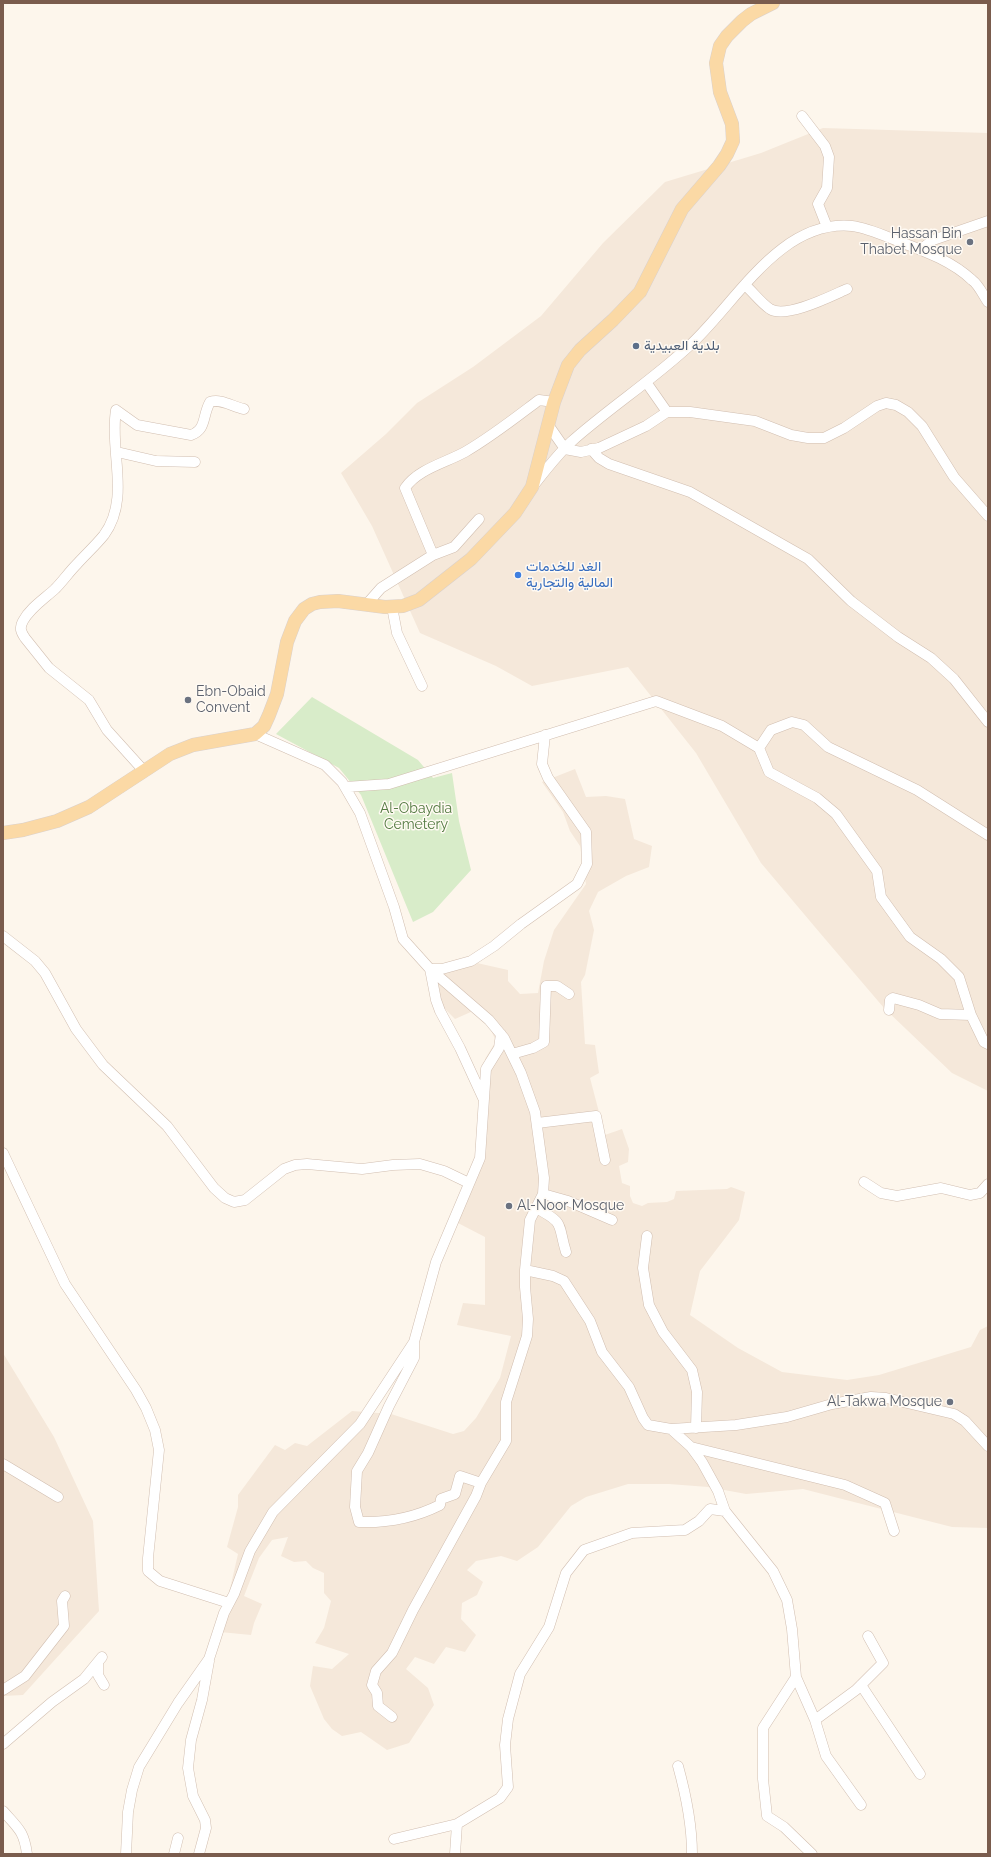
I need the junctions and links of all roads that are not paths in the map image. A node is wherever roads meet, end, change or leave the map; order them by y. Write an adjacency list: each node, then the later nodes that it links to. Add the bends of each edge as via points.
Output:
1 (774, 3): 10 (main road, via 746,18 726,36 720,46 716,63 720,92 732,124 733,141 727,154 682,209 640,292 568,364)
2 (802, 116): 4 (street, via 825,146 829,157 827,188 818,204)
3 (988, 221): 5 (street, via 933,240)
4 (827, 227): 5 (street, via 853,226); 6 (street, via 790,243 769,259)
5 (920, 250): 8 (street, via 950,264 973,280)
6 (745, 285): 7 (street, via 771,310 789,312); 9 (street, via 689,346)
7 (847, 289)
8 (988, 302)
9 (646, 382): 12 (street); 14 (street)
10 (554, 402): 13 (main road); 21 (street, via 539,400 495,433 412,479 405,488)
11 (244, 409): 16 (street, via 226,403 210,402 205,410 202,427 191,435 137,425 116,410)
12 (667, 412): 15 (street, via 646,426); 19 (street, via 690,412 755,422 791,435 824,438 877,406 886,403 896,405 908,412 922,426 954,477)
13 (549, 426): 14 (street); 18 (main road)
14 (565, 449): 15 (street, via 581,452); 18 (street)
15 (591, 450): 25 (street, via 609,464 690,492 808,559 851,601 898,637 931,658 954,679)
16 (117, 452): 17 (street, via 156,461); 29 (street, via 119,480 112,523 104,536 75,565 63,582 32,609 21,627 25,638 50,668 89,700 107,730)
17 (195, 462)
18 (532, 487): 23 (main road, via 515,512 471,559 419,600 403,606)
19 (988, 516)
20 (480, 519): 21 (street, via 454,547)
21 (433, 555): 22 (street, via 381,588)
22 (366, 605): 23 (main road); 26 (main road, via 332,601 312,604 304,609 294,621 287,642 277,694 269,715 264,726)
23 (392, 606): 24 (street, via 397,633)
24 (422, 686)
25 (988, 722)
26 (255, 734): 29 (main road, via 192,745 170,754); 30 (street, via 325,765)
27 (546, 735): 28 (street, via 656,701 722,726); 30 (street, via 389,784); 34 (street, via 542,764 552,784 586,832 587,864 577,884 494,946 471,960 442,969)
28 (759, 748): 32 (street, via 771,730 792,722 804,725 828,747 917,790); 37 (street, via 769,772 817,798 836,814 876,871 881,897 910,937 941,959 959,978)
29 (144, 771): 31 (main road, via 89,807 57,821)
30 (346, 787): 34 (street, via 360,813 403,939)
31 (3, 833)
32 (988, 835)
33 (3, 936): 46 (street, via 35,961 45,973 76,1029 103,1065 167,1126 214,1188 225,1198 234,1202 245,1200 284,1169 307,1164 362,1169 420,1164 444,1171)
34 (430, 969): 38 (street, via 489,1020); 41 (street, via 440,1011)
35 (569, 994): 40 (street, via 557,986 546,986 544,1042)
36 (889, 1010): 37 (street, via 890,1000 893,998 940,1014)
37 (971, 1015): 39 (street, via 984,1042)
38 (501, 1034): 40 (street); 41 (street, via 499,1048 486,1069)
39 (988, 1044)
40 (512, 1054): 42 (street)
41 (484, 1098): 46 (street, via 480,1158)
42 (537, 1123): 44 (street, via 596,1116); 48 (street, via 544,1178)
43 (3, 1153): 65 (street, via 65,1284 136,1390 155,1430 159,1450 148,1571 160,1581)
44 (605, 1160)
45 (864, 1182): 47 (street, via 881,1193 897,1196 941,1188 970,1195 980,1193)
46 (469, 1183): 54 (street, via 436,1262)
47 (988, 1184)
48 (543, 1194): 49 (street); 50 (street, via 568,1201)
49 (536, 1208): 52 (street, via 555,1218 561,1227); 53 (street, via 530,1220)
50 (612, 1220)
51 (647, 1236): 55 (street, via 643,1268 649,1305 663,1332 692,1370 697,1392)
52 (566, 1252)
53 (526, 1270): 56 (street, via 564,1281 590,1321 602,1352 629,1387 648,1425); 60 (street, via 528,1336 506,1402 506,1441)
54 (414, 1342): 60 (street, via 414,1358 357,1471 355,1507 359,1522 402,1519 425,1512 440,1505 441,1499 455,1494 460,1476); 65 (street, via 360,1424 273,1512 250,1551)
55 (696, 1428): 56 (street); 57 (street, via 787,1418 832,1404 871,1397 886,1398 954,1414 965,1421)
56 (671, 1429): 58 (street)
57 (988, 1446)
58 (691, 1447): 62 (street, via 718,1491); 63 (street, via 845,1485 885,1503)
59 (3, 1464): 61 (street)
60 (481, 1483): 72 (street, via 392,1653 376,1671 372,1685 377,1693 378,1706)
61 (58, 1496)
62 (725, 1511): 68 (street, via 773,1571 787,1600); 79 (street, via 710,1509 699,1521 685,1530 632,1533 584,1550 566,1573 549,1627 520,1674 508,1719 505,1745 508,1787 500,1798)
63 (894, 1531)
64 (65, 1596): 71 (street, via 62,1601 66,1624 25,1676)
65 (229, 1603): 67 (street)
66 (868, 1636): 70 (street, via 883,1663)
67 (209, 1659): 83 (street, via 178,1703 139,1767 128,1812); 85 (street, via 202,1700 191,1740 188,1768 193,1796 205,1820 206,1828)
68 (796, 1677): 73 (street); 88 (street, via 763,1728 763,1779 767,1816 784,1827)
69 (104, 1685): 74 (street, via 98,1675 100,1660 84,1679 52,1702)
70 (861, 1685): 73 (street); 76 (street)
71 (3, 1690)
72 (392, 1717)
73 (815, 1720): 77 (street, via 826,1756)
74 (3, 1744)
75 (678, 1766): 87 (street, via 686,1794)
76 (920, 1774)
77 (861, 1805)
78 (3, 1811): 82 (street, via 25,1837)
79 (458, 1824): 81 (street); 86 (street)
80 (178, 1838): 84 (street)
81 (394, 1839)
82 (27, 1854)
83 (126, 1854)
84 (174, 1854)
85 (200, 1854)
86 (455, 1854)
87 (692, 1854)
88 (812, 1854)

